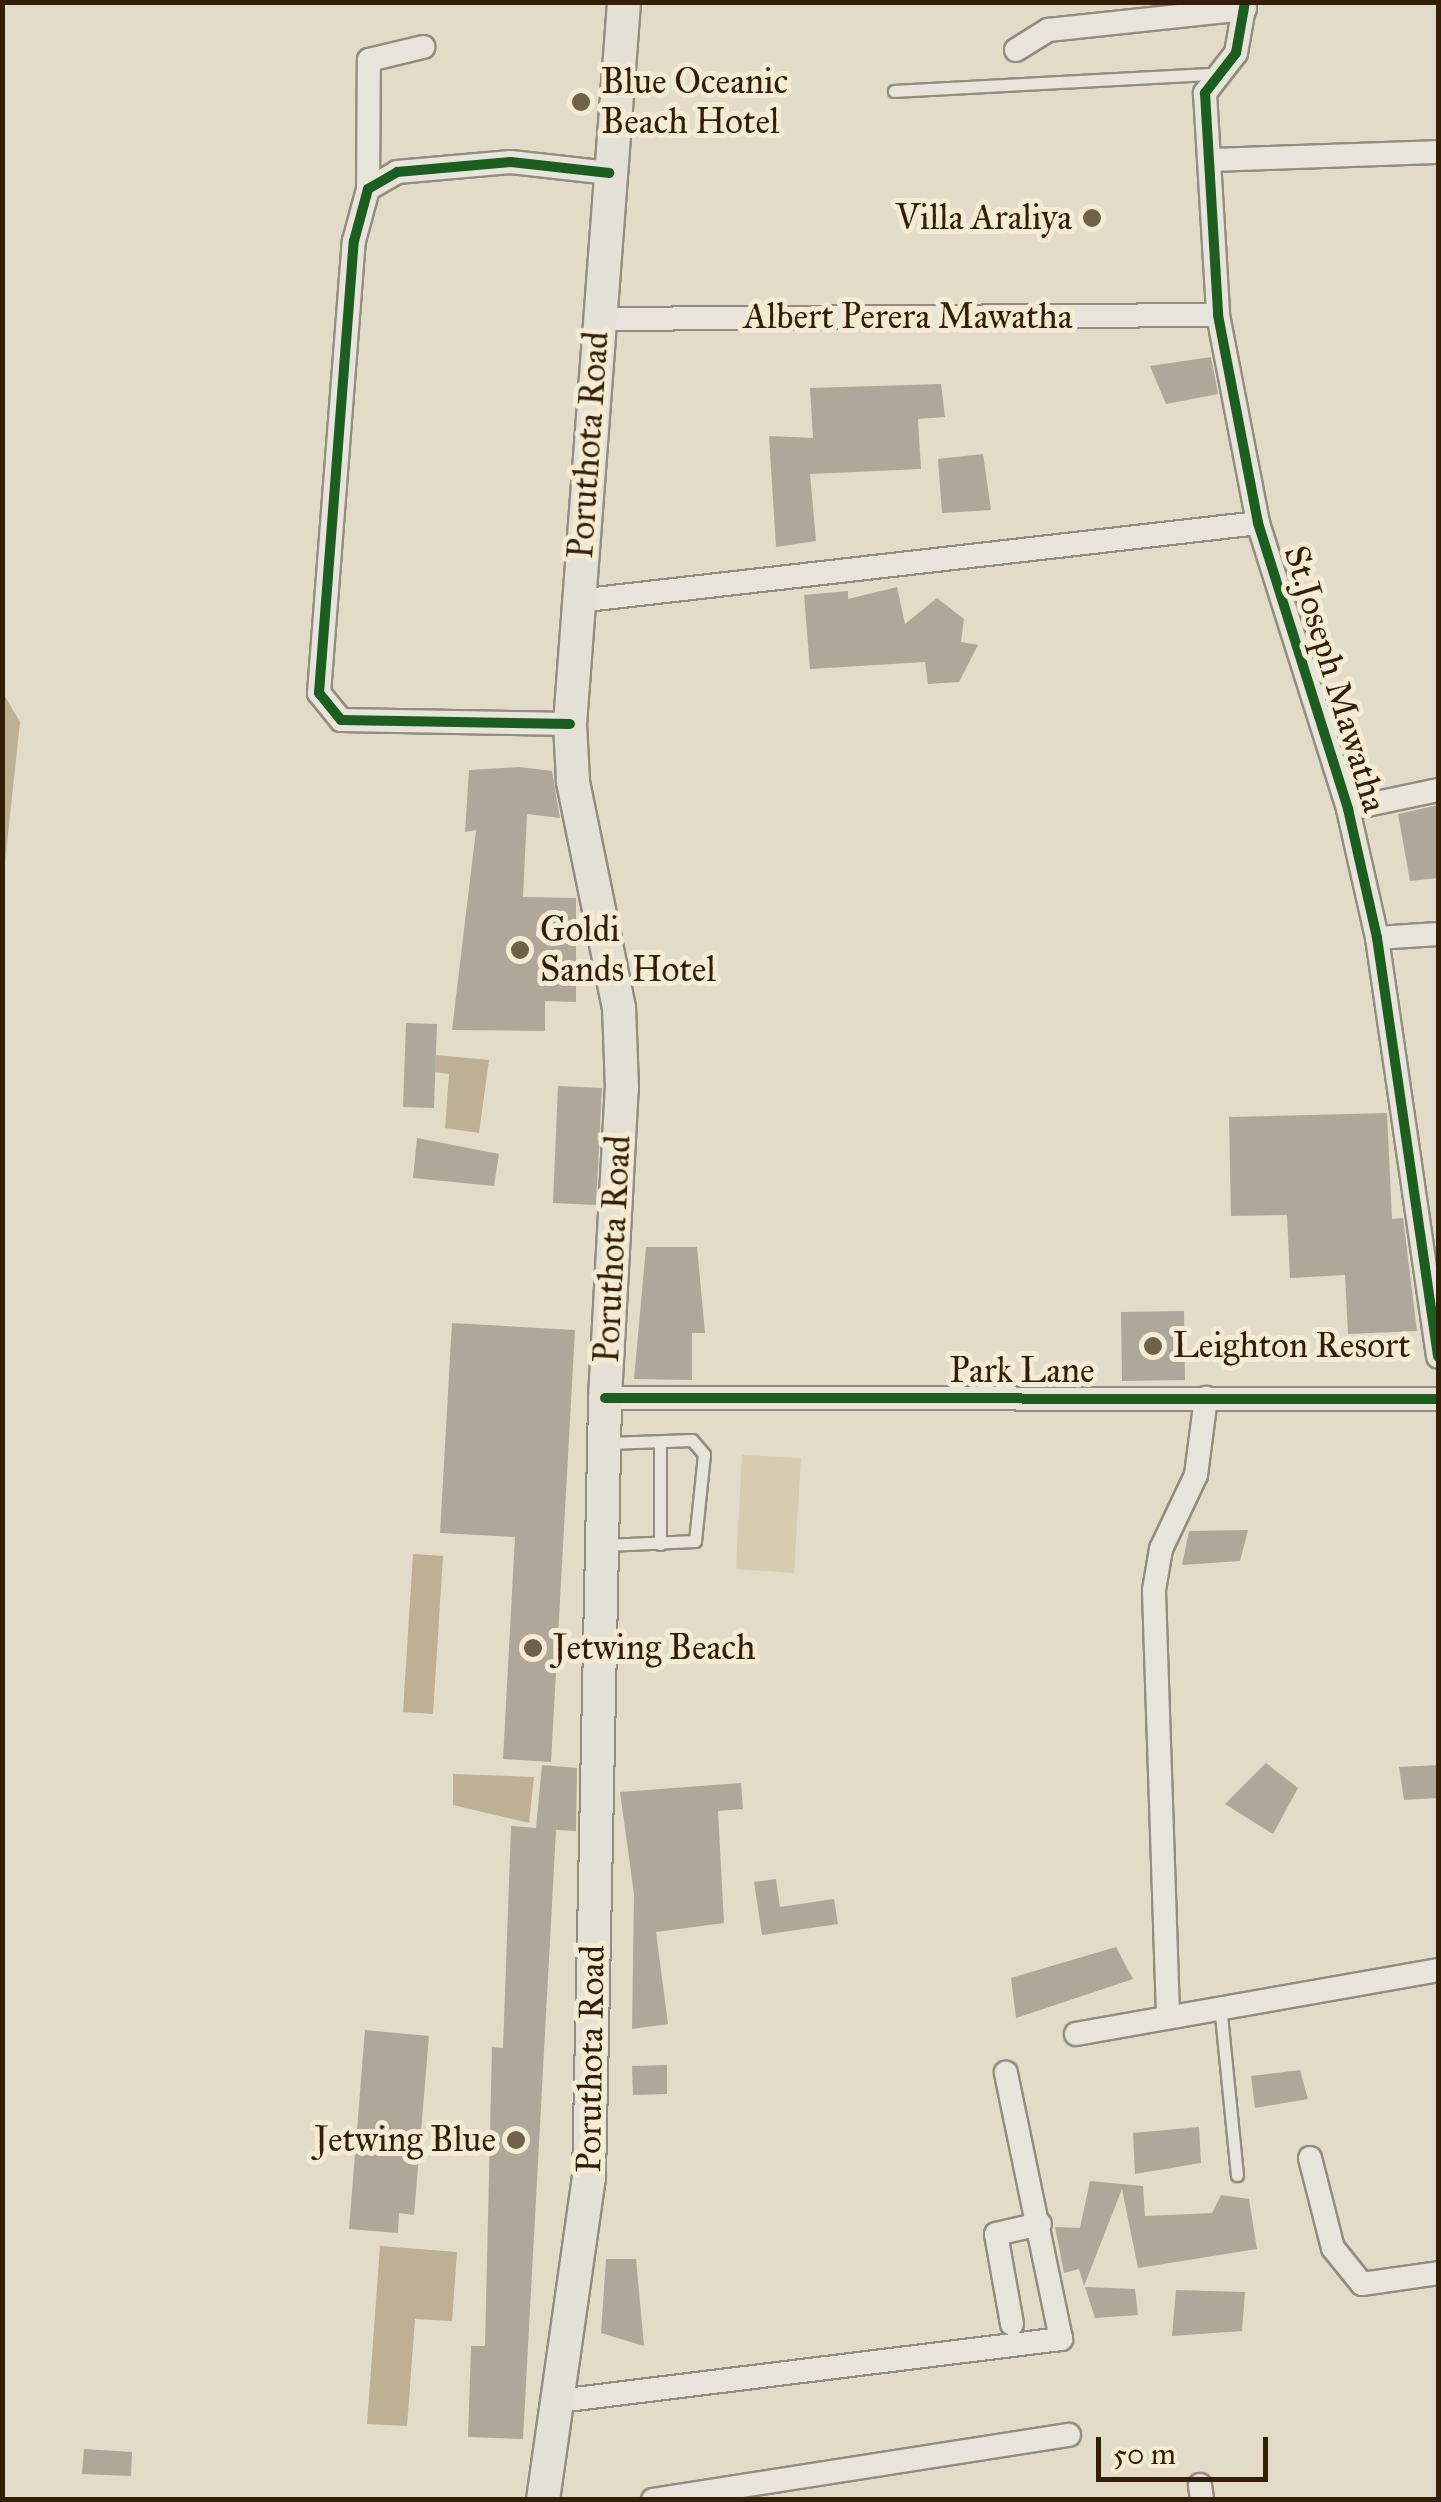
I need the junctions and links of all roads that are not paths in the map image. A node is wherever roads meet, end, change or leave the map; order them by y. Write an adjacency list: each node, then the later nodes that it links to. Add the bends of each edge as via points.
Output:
1 (624, 2): 9 (main road, Poruthota Road)
2 (1245, 6): 4 (street, via 1048,30); 5 (street, via 1236,53)
3 (422, 46): 10 (street, via 370,60)
4 (1016, 50)
5 (1214, 74): 6 (lane); 8 (street, St.Joseph Mawatha, via 1205,92)
6 (894, 91)
7 (1438, 152): 8 (street)
8 (1209, 160): 11 (street, St.Joseph Mawatha)
9 (609, 172): 10 (street, via 511,162 397,172); 12 (main road, Poruthota Road)
10 (368, 188): 15 (street, via 354,241 319,693 341,720)
11 (1218, 316): 12 (street, Albert Perera Mawatha); 13 (street, St.Joseph Mawatha)
12 (597, 319): 14 (main road, Poruthota Road)
13 (1258, 523): 14 (street); 17 (street, St.Joseph Mawatha)
14 (578, 601): 15 (main road, Poruthota Road)
15 (570, 724): 21 (main road, Poruthota Road, via 573,781 618,1008)
16 (1438, 790): 17 (street)
17 (1348, 809): 19 (street, St.Joseph Mawatha)
18 (1438, 934): 19 (street)
19 (1376, 938): 20 (street, St.Joseph Mawatha)
20 (1438, 1357)
21 (604, 1398): 22 (street, Park Lane); 25 (main road, Poruthota Road)
22 (1206, 1398): 23 (street, Park Lane); 30 (street, via 1196,1474 1161,1548 1154,1590)
23 (1438, 1398)
24 (660, 1442): 25 (lane); 26 (lane); 26 (lane, via 692,1440 704,1454 702,1533)
25 (604, 1444): 27 (main road, Poruthota Road)
26 (660, 1544): 27 (lane)
27 (602, 1545): 38 (main road, Poruthota Road, via 590,2178)
28 (1438, 1970): 29 (street)
29 (1220, 2005): 30 (street); 34 (lane)
30 (1168, 2014): 31 (street)
31 (1076, 2034)
32 (1006, 2073): 35 (street)
33 (1310, 2158): 36 (street, via 1332,2248 1362,2284)
34 (1237, 2175)
35 (1040, 2224): 37 (street, via 996,2234); 38 (street, via 1061,2340)
36 (1438, 2273)
37 (1012, 2324)
38 (559, 2400): 40 (main road, Poruthota Road)
39 (1069, 2435): 41 (street)
40 (543, 2500)
41 (654, 2500)

